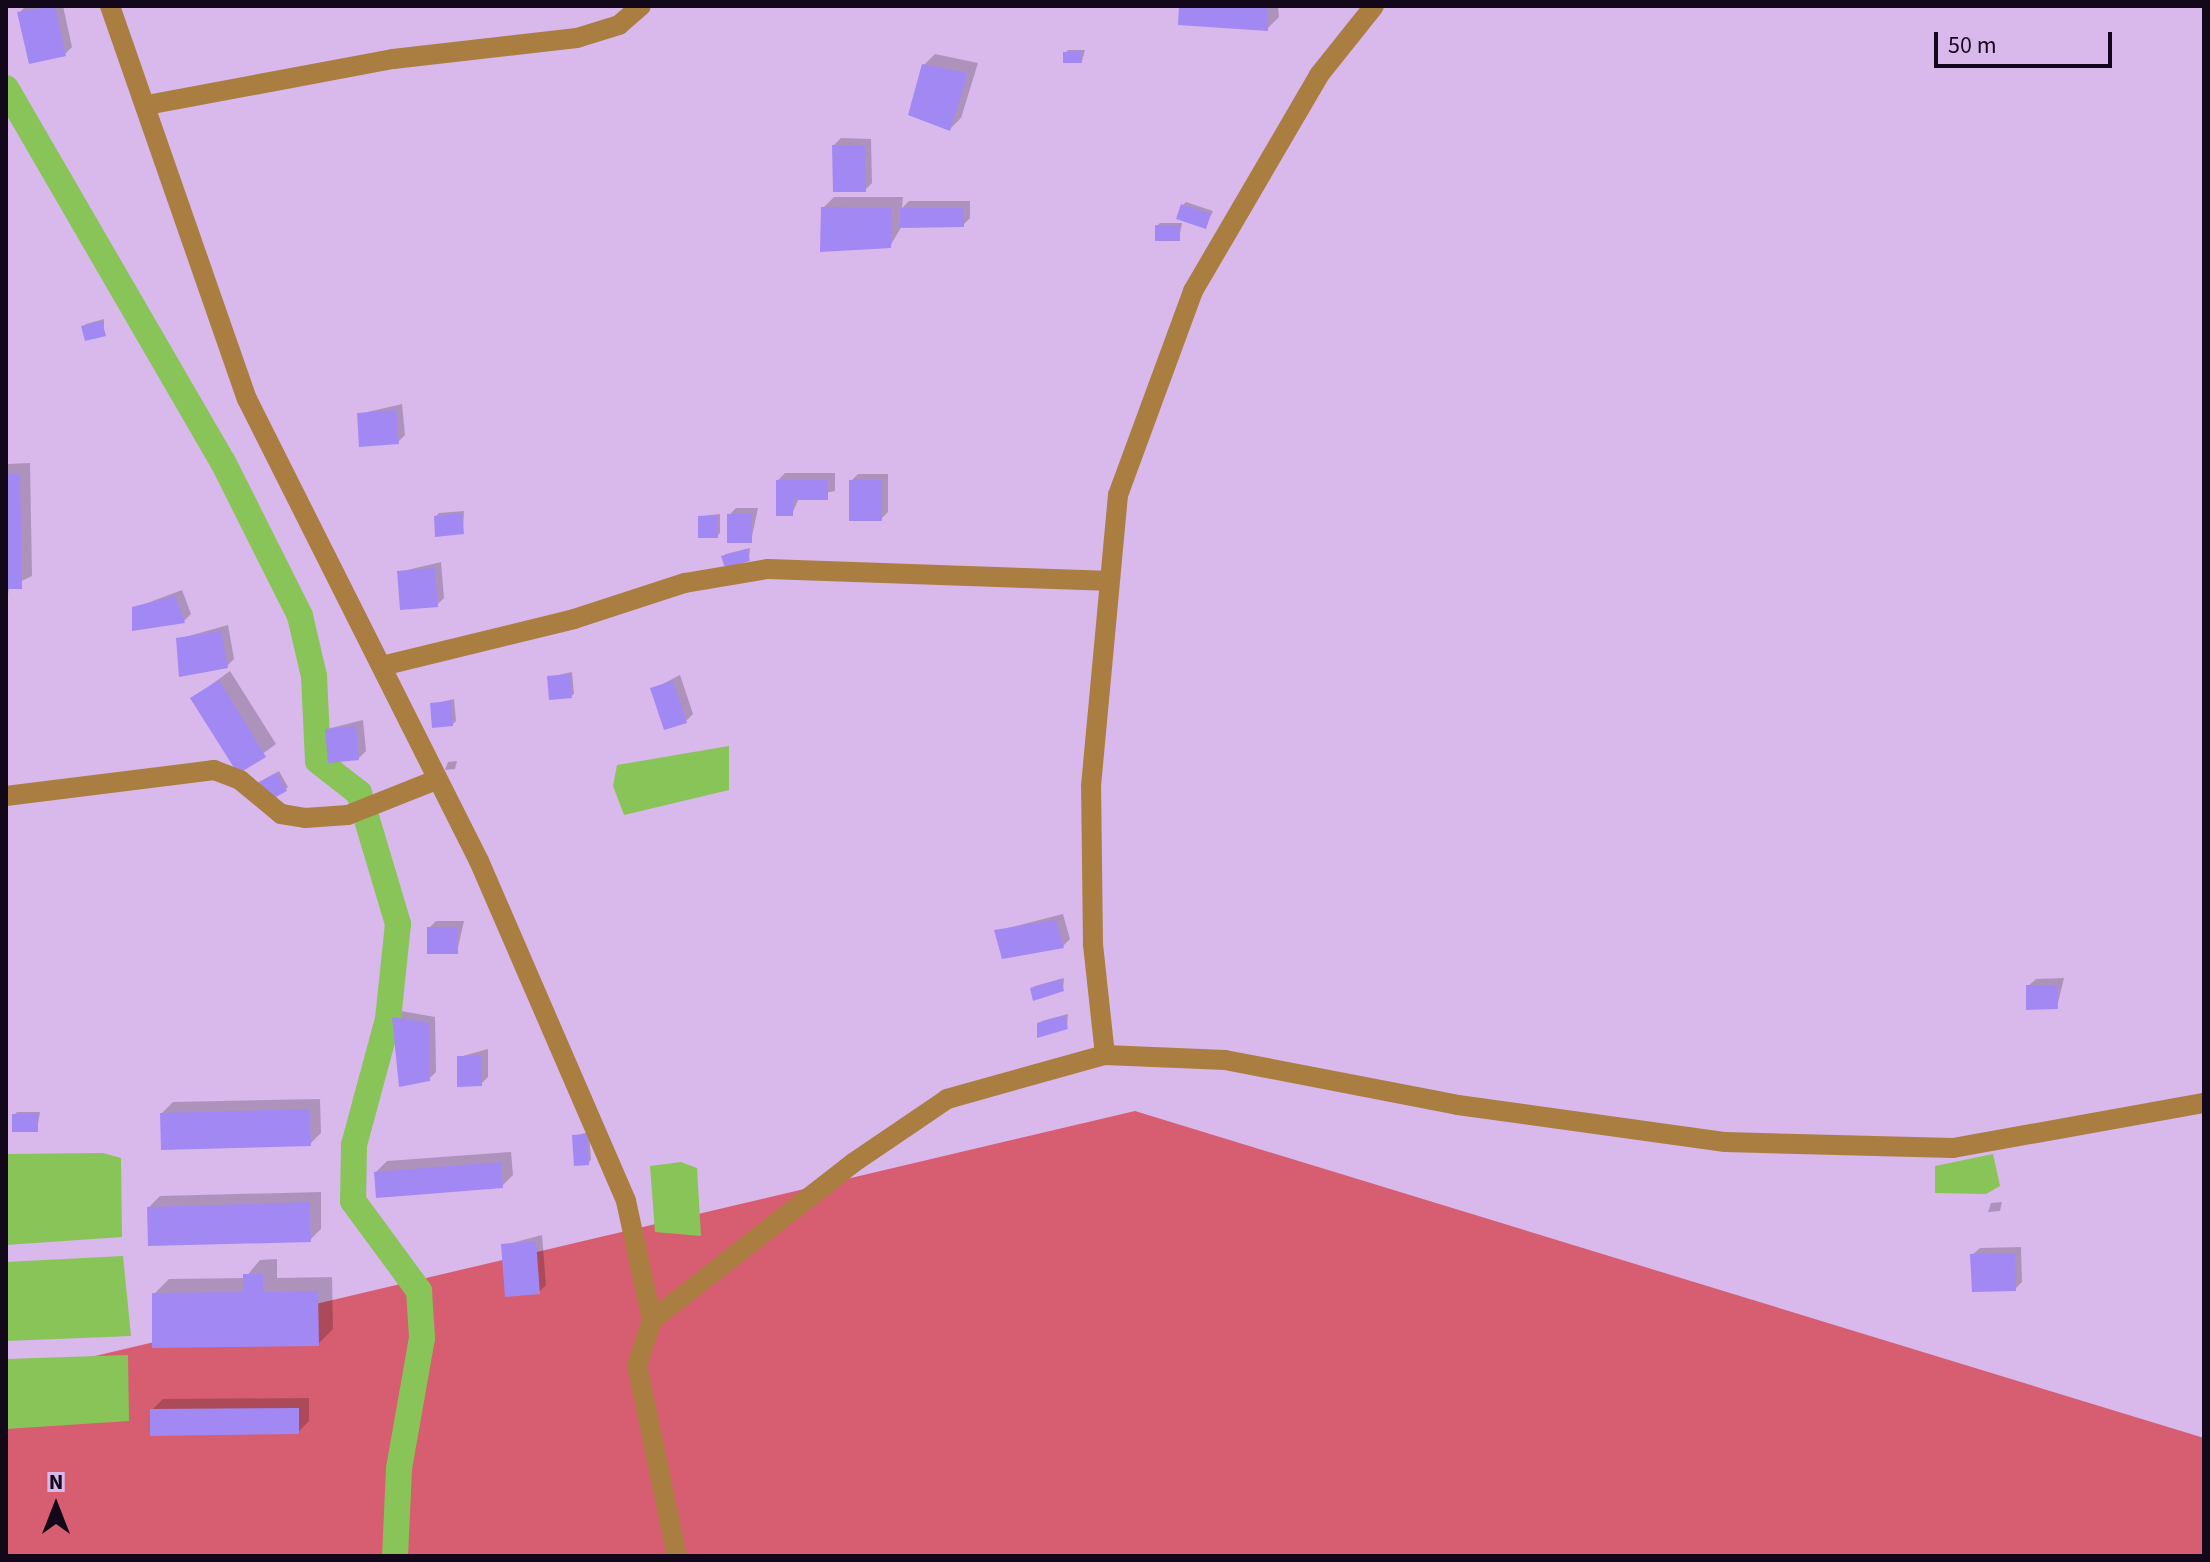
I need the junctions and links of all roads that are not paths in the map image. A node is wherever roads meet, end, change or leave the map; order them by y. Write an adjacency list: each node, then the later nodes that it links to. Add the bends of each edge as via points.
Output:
1 (110, 6): 4 (street)
2 (641, 6): 4 (street, via 619,25 577,38 393,59)
3 (1374, 6): 5 (street, via 1319,75 1193,291 1118,495)
4 (147, 105): 6 (street, via 247,399)
5 (1106, 581): 6 (street, via 768,569 685,583 574,619); 9 (street, via 1091,786 1093,944)
6 (386, 665): 7 (street)
7 (436, 780): 8 (street, via 348,815 305,818 281,814 240,780 214,770); 11 (street, via 479,861 626,1201)
8 (6, 796)
9 (1105, 1055): 10 (street, via 1225,1060 1458,1105 1725,1142 1953,1148); 11 (street, via 947,1099 853,1163)
10 (2204, 1103)
11 (652, 1320): 12 (street, via 637,1365)
12 (677, 1556)

